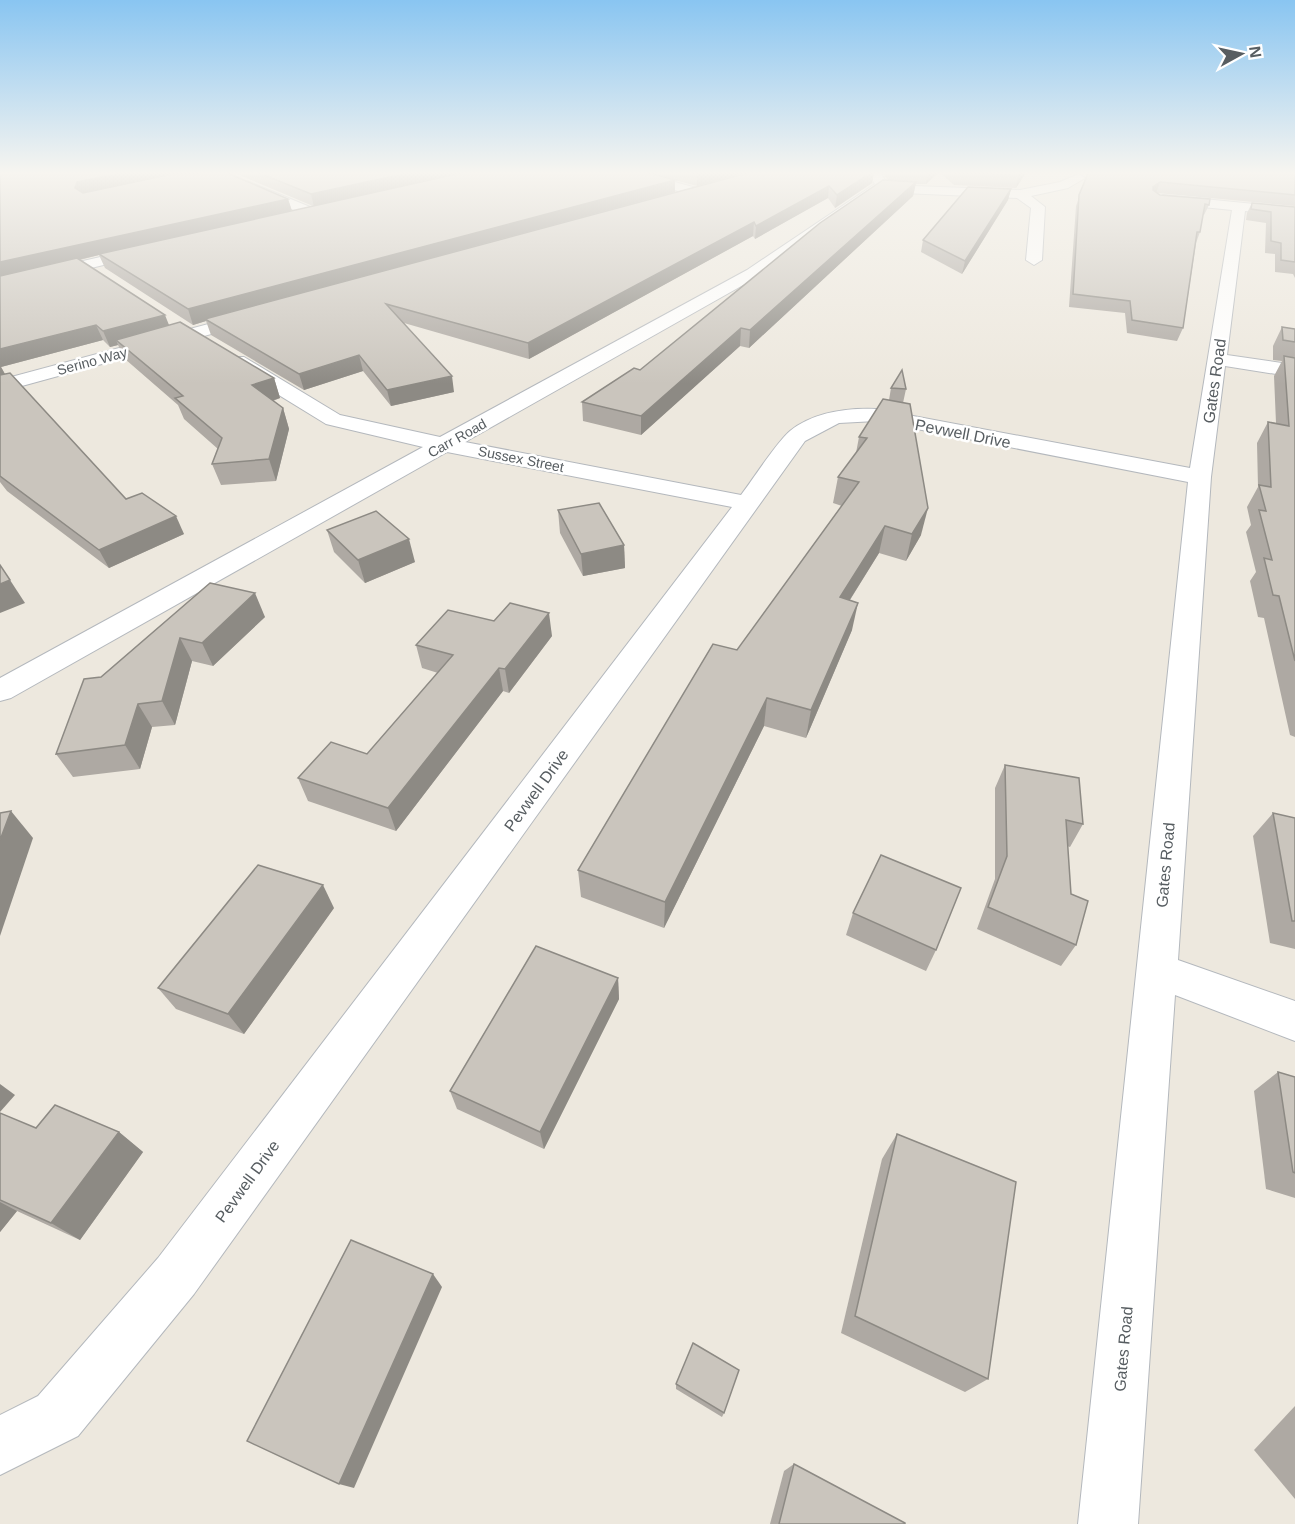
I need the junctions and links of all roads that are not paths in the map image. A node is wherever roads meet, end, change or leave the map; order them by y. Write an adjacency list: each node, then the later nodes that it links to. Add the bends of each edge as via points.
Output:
1 (798, 242): 15 (street, Carr Road, via 753,273)
2 (1035, 242): 5 (street)
3 (1234, 242): 12 (street, Gates Road)
4 (154, 249): 6 (street)
5 (1034, 260)
6 (86, 265): 7 (street); 8 (street)
7 (105, 278)
8 (0, 285)
9 (274, 311): 11 (street, Serino Way)
10 (172, 321): 11 (street, Sussex Street)
11 (192, 334): 14 (street, Serino Way); 15 (street, Sussex Street, via 333,420)
12 (1217, 359): 13 (street); 16 (street, Gates Road)
13 (1295, 371)
14 (0, 386)
15 (445, 445): 17 (street, Sussex Street); 18 (street, Carr Road)
16 (1200, 477): 17 (street, Pevwell Drive, via 876,415 844,414 815,424 797,436); 19 (street, Gates Road)
17 (748, 503): 21 (street, Pevwell Drive, via 176,1276 58,1416)
18 (0, 691)
19 (1156, 970): 20 (street); 22 (street, Gates Road)
20 (1295, 1021)
21 (0, 1446)
22 (1108, 1524)

